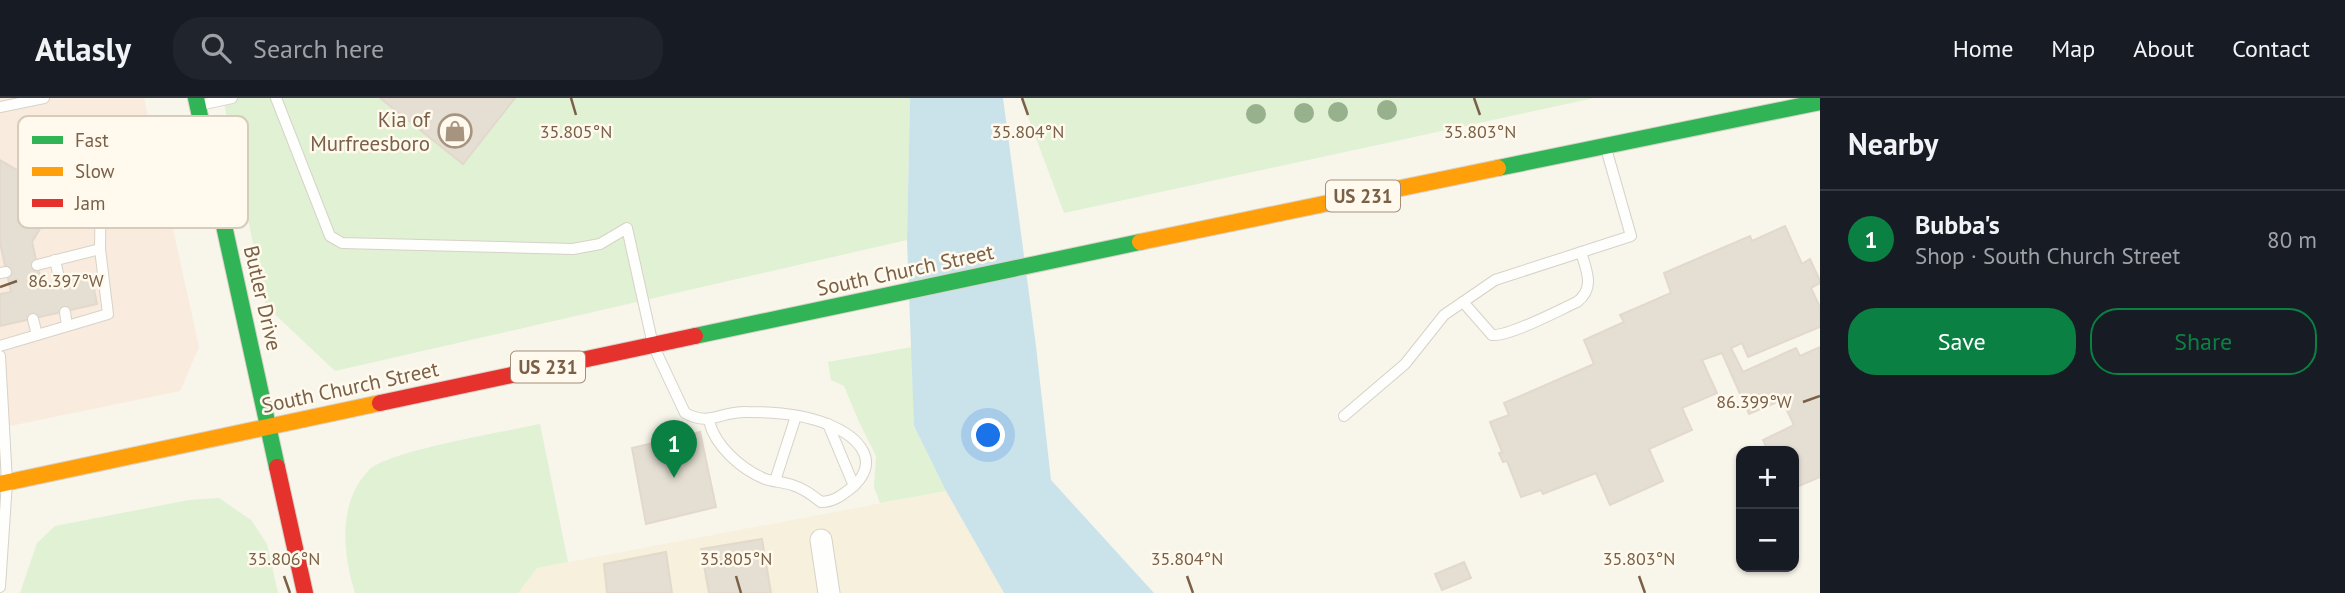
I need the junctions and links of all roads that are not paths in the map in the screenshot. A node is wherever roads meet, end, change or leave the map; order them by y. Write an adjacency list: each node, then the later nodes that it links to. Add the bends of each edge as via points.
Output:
1 (44, 98): 6 (lane)
2 (232, 98): 4 (lane)
3 (276, 98): 20 (lane, via 330,236 342,243 573,249 600,244 627,228)
4 (197, 102)
5 (1820, 102): 7 (main road, South Church Street / US 231)
6 (0, 107)
7 (1605, 146): 11 (lane, via 1631,236); 20 (main road, South Church Street / US 231)
8 (100, 228): 10 (lane)
9 (225, 228): 27 (main road, Butler Drive)
10 (100, 249): 12 (lane); 18 (lane, via 108,314)
11 (1581, 253): 15 (lane, via 1495,280); 15 (lane, via 1589,279 1585,296 1512,331 1492,335)
12 (55, 260): 13 (lane); 14 (lane)
13 (37, 265)
14 (60, 282)
15 (1463, 302): 24 (lane, via 1444,316 1405,364)
16 (65, 312): 18 (lane)
17 (33, 319): 19 (lane)
18 (67, 326): 19 (lane)
19 (37, 335): 21 (lane)
20 (653, 345): 25 (lane, via 685,413); 27 (main road, South Church Street / US 231)
21 (0, 346)
22 (0, 356): 29 (lane)
23 (796, 416): 25 (lane, via 746,412); 26 (lane); 28 (lane)
24 (1344, 416)
25 (709, 421): 28 (lane, via 726,452)
26 (828, 424): 30 (lane); 30 (lane, via 843,432 866,456 867,471)
27 (270, 426): 29 (main road, South Church Street / US 231); 33 (main road, Butler Drive)
28 (775, 481): 30 (lane, via 796,486 821,502 839,498)
29 (4, 483): 32 (lane)
30 (854, 486)
31 (821, 540): 34 (street)
32 (0, 586)
33 (305, 593)
34 (829, 593)

